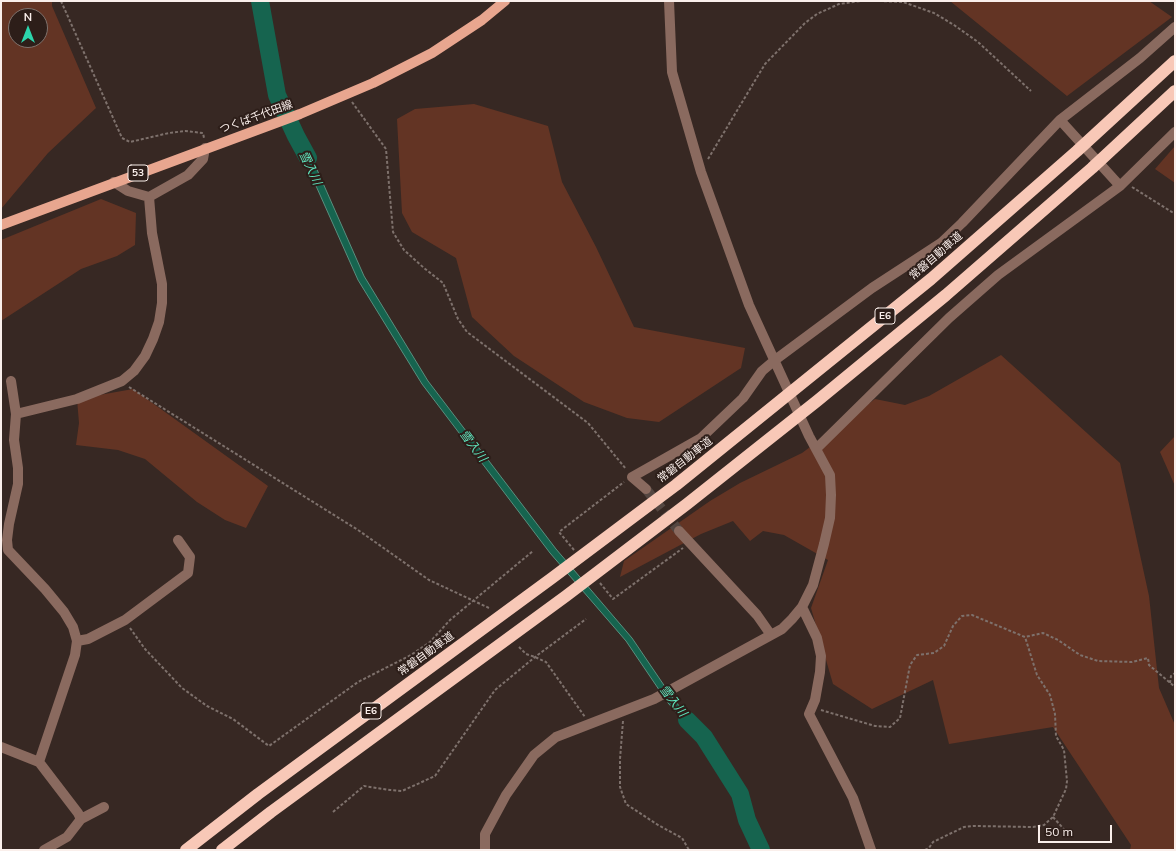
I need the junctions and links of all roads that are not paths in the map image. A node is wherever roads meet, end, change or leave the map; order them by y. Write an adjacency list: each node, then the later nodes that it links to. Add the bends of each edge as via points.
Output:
1 (505, 1): 8 (main road, つくば千代田線 / 53, via 482,20 432,53 374,83 300,114)
2 (669, 1): 13 (street, via 672,72 701,172 749,305)
3 (1175, 27): 6 (street, via 1140,58)
4 (1175, 61): 27 (highway, 常磐自動車道 / E6, via 931,279 676,484)
5 (1175, 91): 29 (highway, E6, via 1092,168 946,295 749,455 566,596)
6 (1060, 120): 10 (street); 13 (street, via 941,243 872,288)
7 (1175, 132): 10 (street)
8 (205, 148): 9 (main road, つくば千代田線 / 53); 11 (street, via 203,159 188,175)
9 (114, 182): 11 (street, via 128,191); 12 (main road, つくば千代田線 / 53)
10 (1119, 182): 16 (street, via 998,275 949,318)
11 (149, 197): 15 (street, via 152,233 162,284 162,303 159,322 145,356 134,371 122,381 77,399)
12 (1, 225)
13 (777, 364): 16 (street); 17 (street, via 762,371 743,398 701,438 632,477)
14 (11, 381): 15 (street)
15 (16, 414): 22 (street, via 14,440 18,484 9,524 8,550 64,612)
16 (816, 449): 20 (street, via 830,475 830,518 814,585)
17 (646, 490)
18 (679, 531): 21 (street, via 757,615)
19 (178, 540): 22 (street, via 190,557 188,573 125,620 88,639)
20 (802, 607): 21 (street, via 782,629); 31 (street, via 818,638 821,656 820,672 809,714 853,798)
21 (771, 635): 30 (street, via 654,699 556,737 534,755 506,795 485,834)
22 (77, 640): 24 (street, via 75,655)
23 (1, 747): 24 (street)
24 (39, 762): 26 (street)
25 (104, 807): 26 (street)
26 (81, 819): 28 (street, via 67,837)
27 (187, 848)
28 (44, 850)
29 (222, 850)
30 (485, 850)
31 (871, 850)

